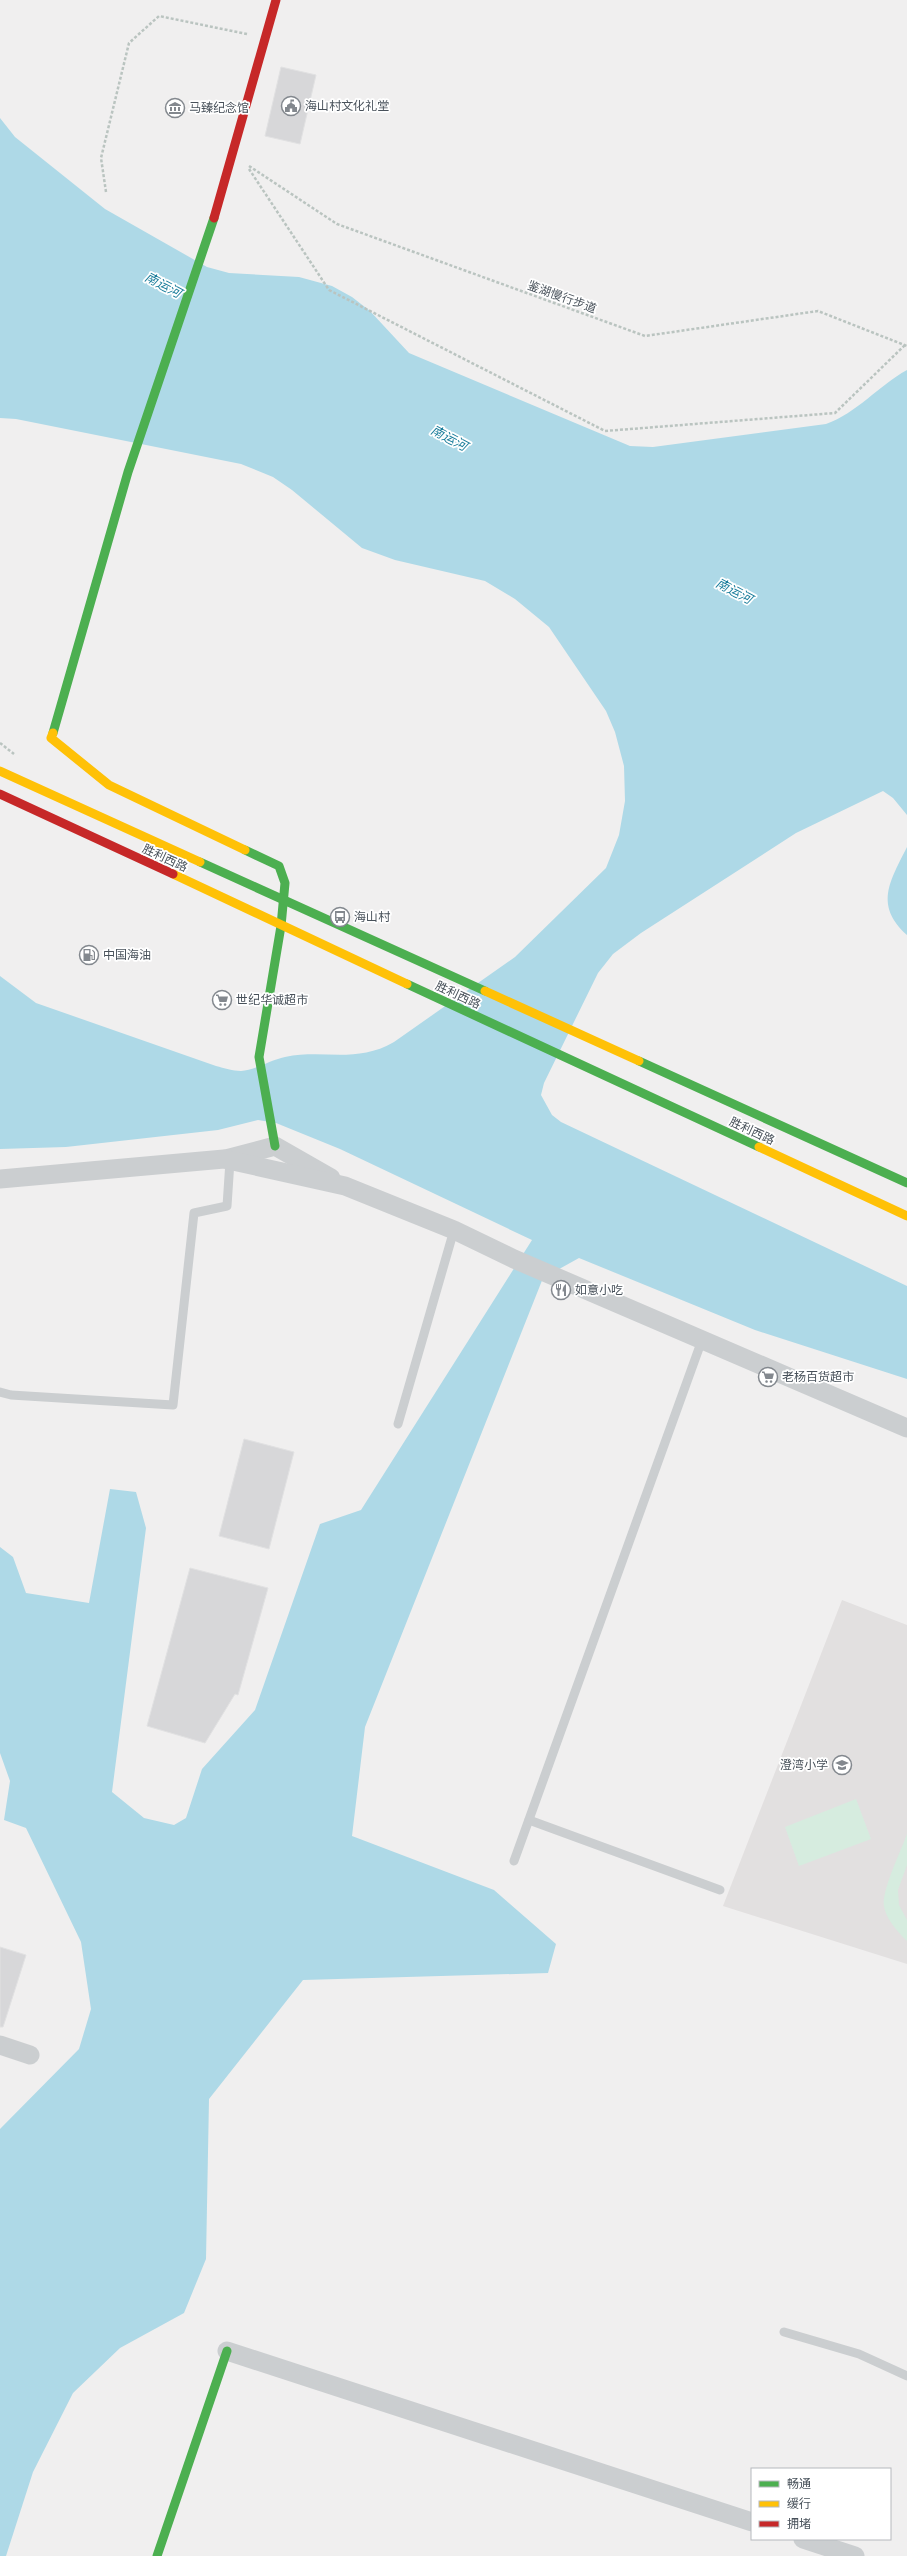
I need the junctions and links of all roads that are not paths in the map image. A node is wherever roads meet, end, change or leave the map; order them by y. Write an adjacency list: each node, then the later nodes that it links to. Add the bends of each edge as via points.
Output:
1 (276, 0): 4 (main road, via 209,234 128,472 51,738 109,785 279,866 285,883)
2 (0, 771): 4 (main road, 胜利西路)
3 (0, 794): 5 (main road, 胜利西路)
4 (282, 900): 5 (main road); 9 (main road, 胜利西路)
5 (281, 926): 6 (main road, via 259,1057); 11 (main road, 胜利西路)
6 (274, 1139): 7 (street); 10 (street)
7 (227, 1160): 8 (street); 10 (street); 14 (lane, via 227,1206 194,1213 173,1405 11,1395)
8 (0, 1179)
9 (907, 1183)
10 (345, 1186): 12 (street)
11 (907, 1216)
12 (454, 1230): 13 (street, via 514,1259); 15 (lane)
13 (702, 1340): 16 (street); 17 (lane)
14 (0, 1392)
15 (398, 1424)
16 (907, 1428)
17 (529, 1820): 18 (lane); 19 (lane)
18 (514, 1861)
19 (720, 1890)
20 (0, 2045): 21 (street)
21 (30, 2054)
22 (784, 2332): 24 (lane, via 859,2354)
23 (227, 2351): 25 (street); 27 (main road)
24 (907, 2376)
25 (751, 2522)
26 (806, 2540): 28 (street)
27 (157, 2556)
28 (855, 2556)

